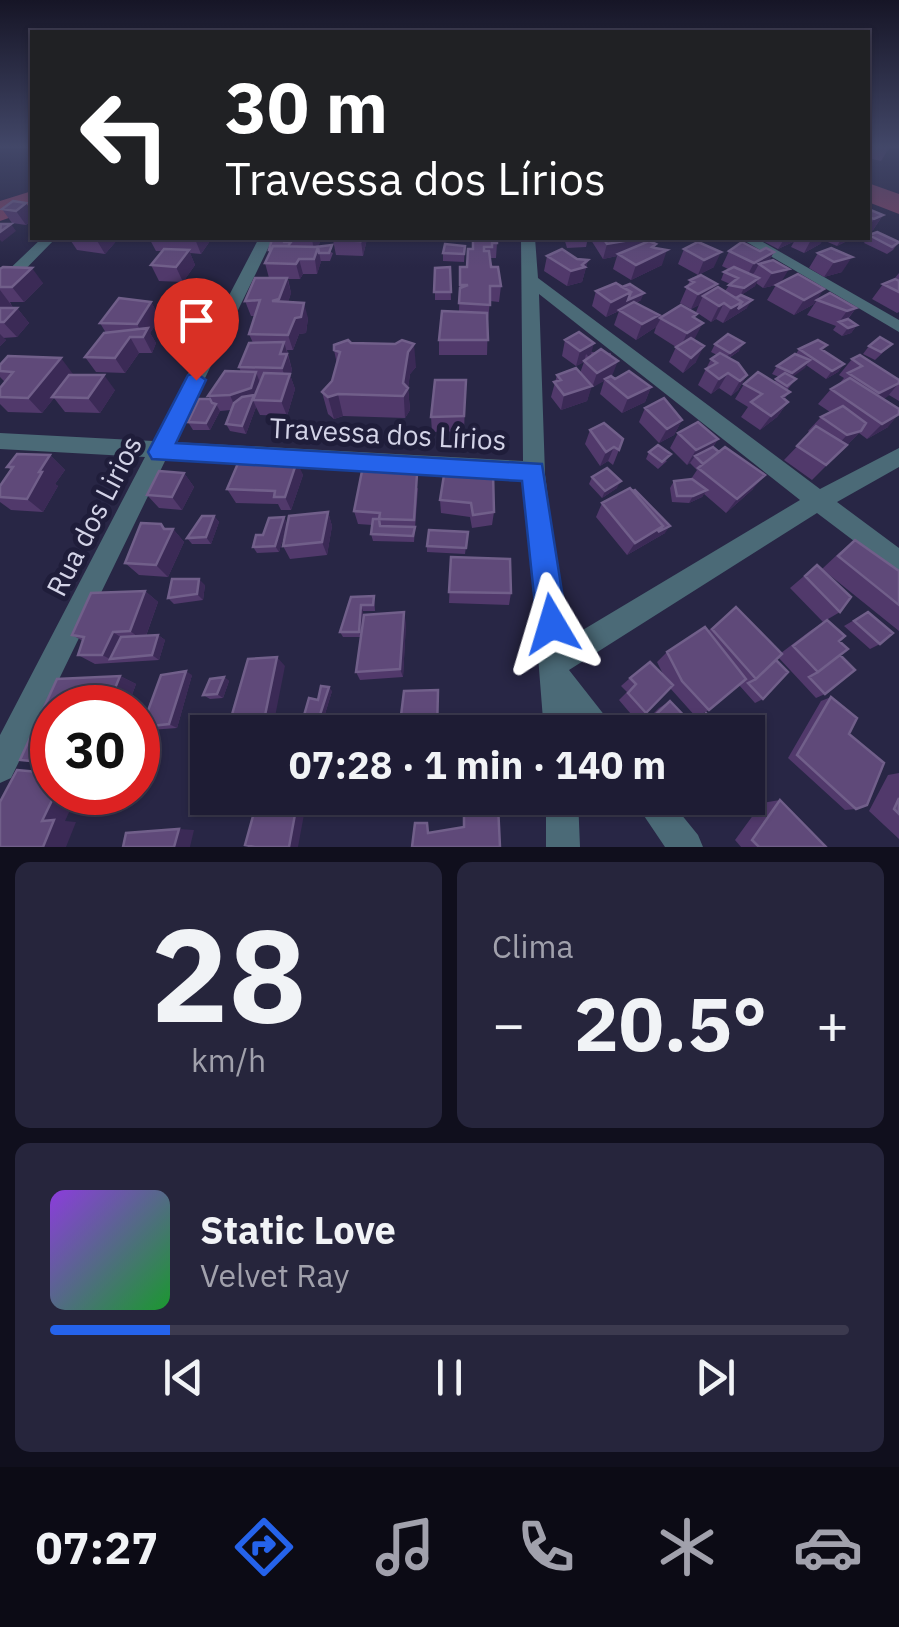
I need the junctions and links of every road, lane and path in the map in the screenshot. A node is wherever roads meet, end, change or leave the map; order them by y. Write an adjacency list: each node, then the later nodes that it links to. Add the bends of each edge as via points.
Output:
1 (47, 240): 6 (street)
2 (265, 240): 9 (street, Rua dos Lirios)
3 (528, 240): 5 (street)
4 (749, 240): 7 (street)
5 (532, 280): 11 (street); 12 (street)
6 (0, 287)
7 (899, 327)
8 (0, 442): 9 (street, Travessa dos Lírios)
9 (160, 452): 11 (street, Travessa dos Lírios); 17 (street, Rua dos Lirios)
10 (899, 457): 12 (street)
11 (534, 472): 14 (street)
12 (816, 502): 13 (street); 14 (street)
13 (899, 563)
14 (557, 671): 15 (street); 16 (street)
15 (559, 715)
16 (587, 715)
17 (0, 768)
18 (562, 815): 20 (street)
19 (661, 815): 21 (street)
20 (563, 847)
21 (686, 847)

